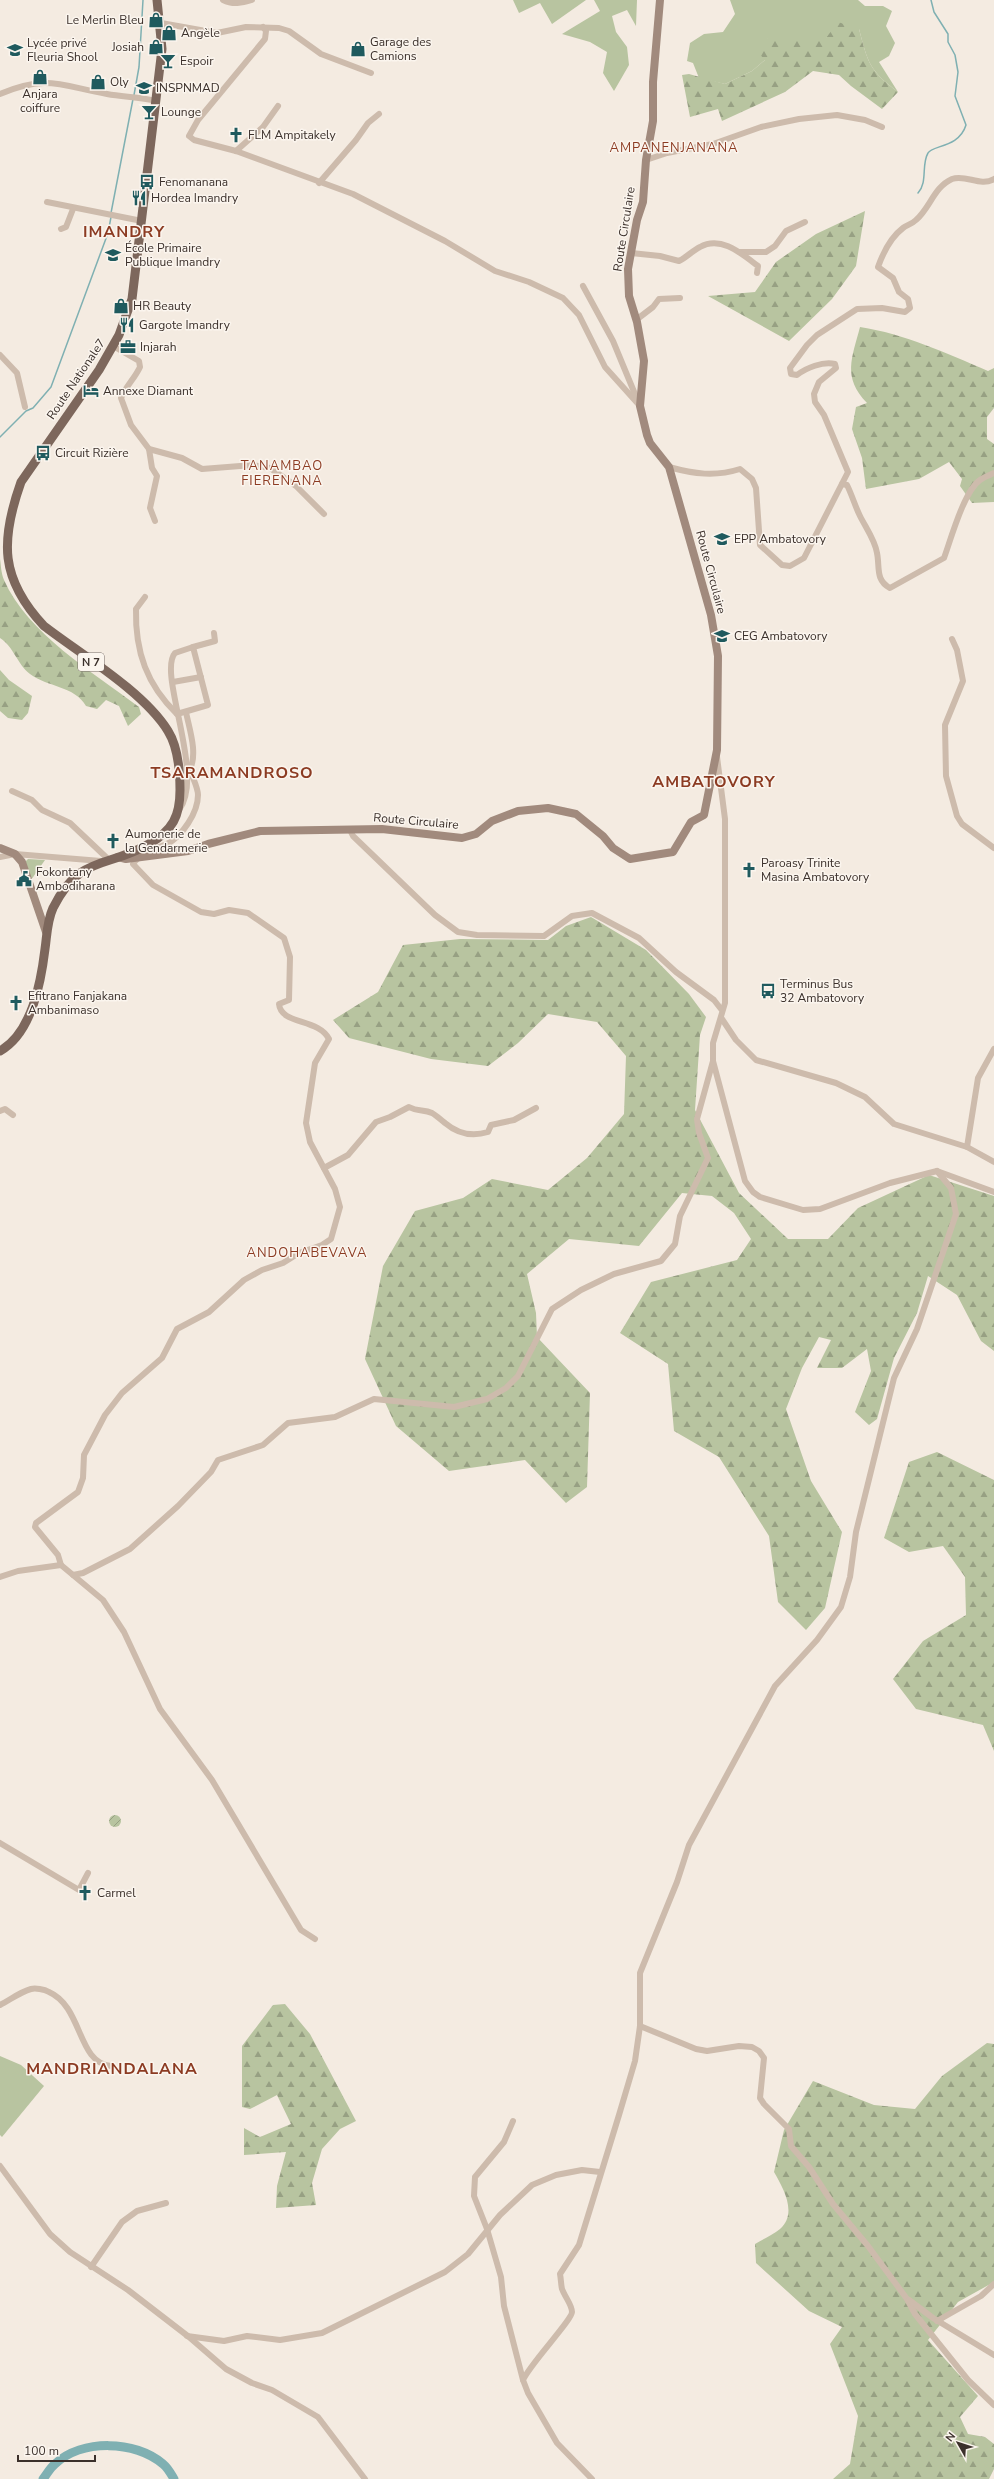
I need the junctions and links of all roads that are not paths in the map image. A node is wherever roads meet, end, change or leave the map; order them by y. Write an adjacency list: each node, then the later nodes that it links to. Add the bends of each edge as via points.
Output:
1 (157, 0): 5 (main road, N 7)
2 (223, 0): 3 (street, via 230,4 240,4)
3 (252, 0)
4 (660, 0): 14 (street, Route Circulaire, via 653,82 653,121)
5 (161, 23): 6 (street, via 218,33 246,27); 9 (main road, Route Nationale7 / N 7, via 162,49)
6 (263, 27): 7 (street, via 289,31 321,54); 13 (street, via 266,31 265,39 192,128 189,136 194,140)
7 (371, 73)
8 (0, 94): 9 (street, via 20,85 54,82)
9 (156, 101): 19 (main road, Route Nationale7 / N 7)
10 (278, 106): 13 (street, via 263,127)
11 (379, 114): 16 (street, via 368,123)
12 (882, 127): 14 (street, via 865,120 837,115 806,118 761,127 713,144)
13 (236, 151): 16 (street)
14 (646, 160): 23 (street, Route Circulaire, via 642,202)
15 (994, 179): 35 (street, via 982,183 954,178 947,182 931,198 916,221 902,229 885,249 878,267 893,278 899,292 908,299 910,308 905,312 882,308 857,309 817,335 790,368 791,374 797,375 805,369 830,363 836,366 820,382 814,394 815,402 824,415 848,472)
16 (319, 183): 30 (street, via 353,194 387,211 495,271 529,282 563,298 579,315 605,367)
17 (47, 202): 18 (street)
18 (73, 209): 19 (street); 21 (street, via 66,227)
19 (142, 221): 28 (main road, Route Nationale7 / N 7, via 132,299)
20 (805, 222): 22 (street, via 786,231 776,246 766,252)
21 (61, 229)
22 (740, 252): 23 (street, via 721,243 700,246 679,261); 24 (street, via 758,266)
23 (631, 253): 27 (street, Route Circulaire, via 628,269 629,296)
24 (757, 273)
25 (583, 286): 30 (street, via 612,341)
26 (680, 298): 27 (street, via 659,299 653,308)
27 (636, 320): 30 (street, Route Circulaire, via 644,361)
28 (114, 346): 32 (street, via 139,361 140,367 136,376 126,385 121,398 131,424); 48 (main road, Route Nationale7 / N 7, via 21,482 5,523 1,543 3,563 10,581 31,613 44,626 128,690 157,716 173,743 179,772)
29 (0, 355): 31 (street, via 17,373)
30 (640, 406): 33 (street, Route Circulaire, via 650,444)
31 (25, 407)
32 (149, 448): 36 (street, via 182,458 202,469 253,465 270,468 296,486); 37 (street, via 152,468 157,476 150,508)
33 (669, 467): 35 (street, via 720,475 740,469 752,479 756,488 760,545 782,565 790,566 804,558); 46 (street, Route Circulaire, via 711,615 718,656)
34 (994, 473): 35 (street, via 980,480 972,490 961,511 944,558 890,588 879,579 874,541 847,485)
35 (842, 484)
36 (324, 514)
37 (155, 521)
38 (144, 597): 45 (street, via 136,609 139,647 154,690)
39 (214, 634): 41 (street, via 215,641)
40 (952, 639): 51 (street, via 963,680 945,725 946,776 957,816 962,824)
41 (194, 647): 42 (street); 43 (street, via 175,653 171,657)
42 (201, 677): 43 (street); 44 (street, via 208,705)
43 (173, 682): 45 (street)
44 (186, 712): 45 (street); 53 (street, via 192,749 190,769 198,795 194,812 185,827 170,842)
45 (177, 714): 48 (street, via 186,751 188,791)
46 (716, 750): 49 (street, Route Circulaire, via 704,815 691,822 673,852 630,859 613,848 603,836 576,814 548,808 518,811 492,821 476,834 462,838 412,831); 57 (street, via 725,819 725,1003)
47 (12, 791): 55 (street, via 32,800 42,810 70,823)
48 (178, 811): 53 (main road, N 7, via 176,821)
49 (350, 830): 53 (street, via 339,828 260,831 188,851); 57 (street, via 353,836 404,886 458,932 477,935 544,936 572,916 592,914 639,938 676,972 714,1000)
50 (0, 848): 52 (street)
51 (994, 848)
52 (15, 854): 54 (street); 55 (street); 56 (street, via 22,862)
53 (136, 854): 55 (main road, N 7); 67 (street, via 133,864 153,885 165,892 201,912 214,914 229,910 248,913 284,938 290,957 289,1000 279,1004 279,1011 285,1016 314,1024 325,1032 329,1039 315,1063 306,1123 310,1142)
54 (0, 857)
55 (105, 860): 56 (main road, N 7, via 77,874 67,885 52,910)
56 (46, 932): 60 (main road, N 7, via 40,980 29,1013 15,1038)
57 (721, 1009): 58 (street)
58 (722, 1019): 61 (street, via 712,1043); 65 (street, via 756,1060 836,1082 865,1097 894,1124)
59 (994, 1049): 65 (street, via 978,1078)
60 (0, 1051)
61 (713, 1061): 68 (street, via 745,1181 753,1192 760,1196 804,1210 820,1209 890,1183); 71 (street, via 698,1119 699,1133 708,1158 680,1216 675,1244 661,1261 614,1274 580,1290 552,1309 518,1376 506,1388 487,1399 454,1407 374,1399 335,1417 288,1423 263,1445 218,1460 211,1472 178,1506 130,1549 83,1573)
62 (536, 1108): 67 (street, via 514,1120 491,1125 488,1132 477,1136 457,1131 434,1114 426,1111 417,1112 409,1107 390,1118 376,1122 348,1155)
63 (0, 1111): 64 (street, via 5,1108)
64 (13, 1115)
65 (967, 1147): 66 (street)
66 (994, 1162)
67 (324, 1168): 70 (street, via 335,1189 340,1207 331,1239 244,1280 209,1312 177,1329 162,1358 122,1392 105,1415 84,1455 83,1478 78,1492 35,1527 58,1555)
68 (937, 1171): 69 (street); 77 (street, via 950,1188 956,1214 917,1329 894,1378 856,1532 850,1577 841,1607 775,1686 689,1845 677,1882 640,1973)
69 (994, 1192)
70 (62, 1565): 71 (street); 72 (street)
71 (73, 1575): 75 (street, via 103,1600 124,1632 160,1709 212,1780 301,1930)
72 (0, 1577)
73 (0, 1843): 74 (street, via 79,1890)
74 (88, 1873)
75 (315, 1939)
76 (0, 2004): 78 (street, via 31,1989 46,1990 56,1995 72,2014 89,2053 101,2064)
77 (640, 2026): 81 (street, via 634,2061); 86 (street, via 696,2049 707,2051 739,2046 752,2047 759,2052 764,2058 760,2098 789,2129 791,2146)
78 (111, 2066)
79 (513, 2121): 83 (street, via 504,2142 475,2177 474,2196)
80 (0, 2166): 84 (street, via 50,2234)
81 (600, 2172): 83 (street, via 582,2170 556,2175 532,2185); 90 (street, via 579,2245 560,2274 562,2289 572,2311 570,2319 528,2369)
82 (166, 2203): 84 (street, via 131,2215 122,2222)
83 (487, 2229): 88 (street, via 468,2254 445,2272 322,2333 280,2340 247,2336 224,2341); 90 (street, via 501,2277 504,2306)
84 (91, 2267): 88 (street, via 128,2290)
85 (994, 2284): 87 (street, via 981,2296)
86 (908, 2299): 87 (street); 91 (street, via 915,2314 930,2334 968,2380)
87 (938, 2321): 89 (street)
88 (187, 2336): 92 (street, via 226,2369 272,2390 318,2417)
89 (994, 2355)
90 (524, 2380): 93 (street, via 528,2393 557,2443)
91 (994, 2405)
92 (364, 2479)
93 (592, 2479)

